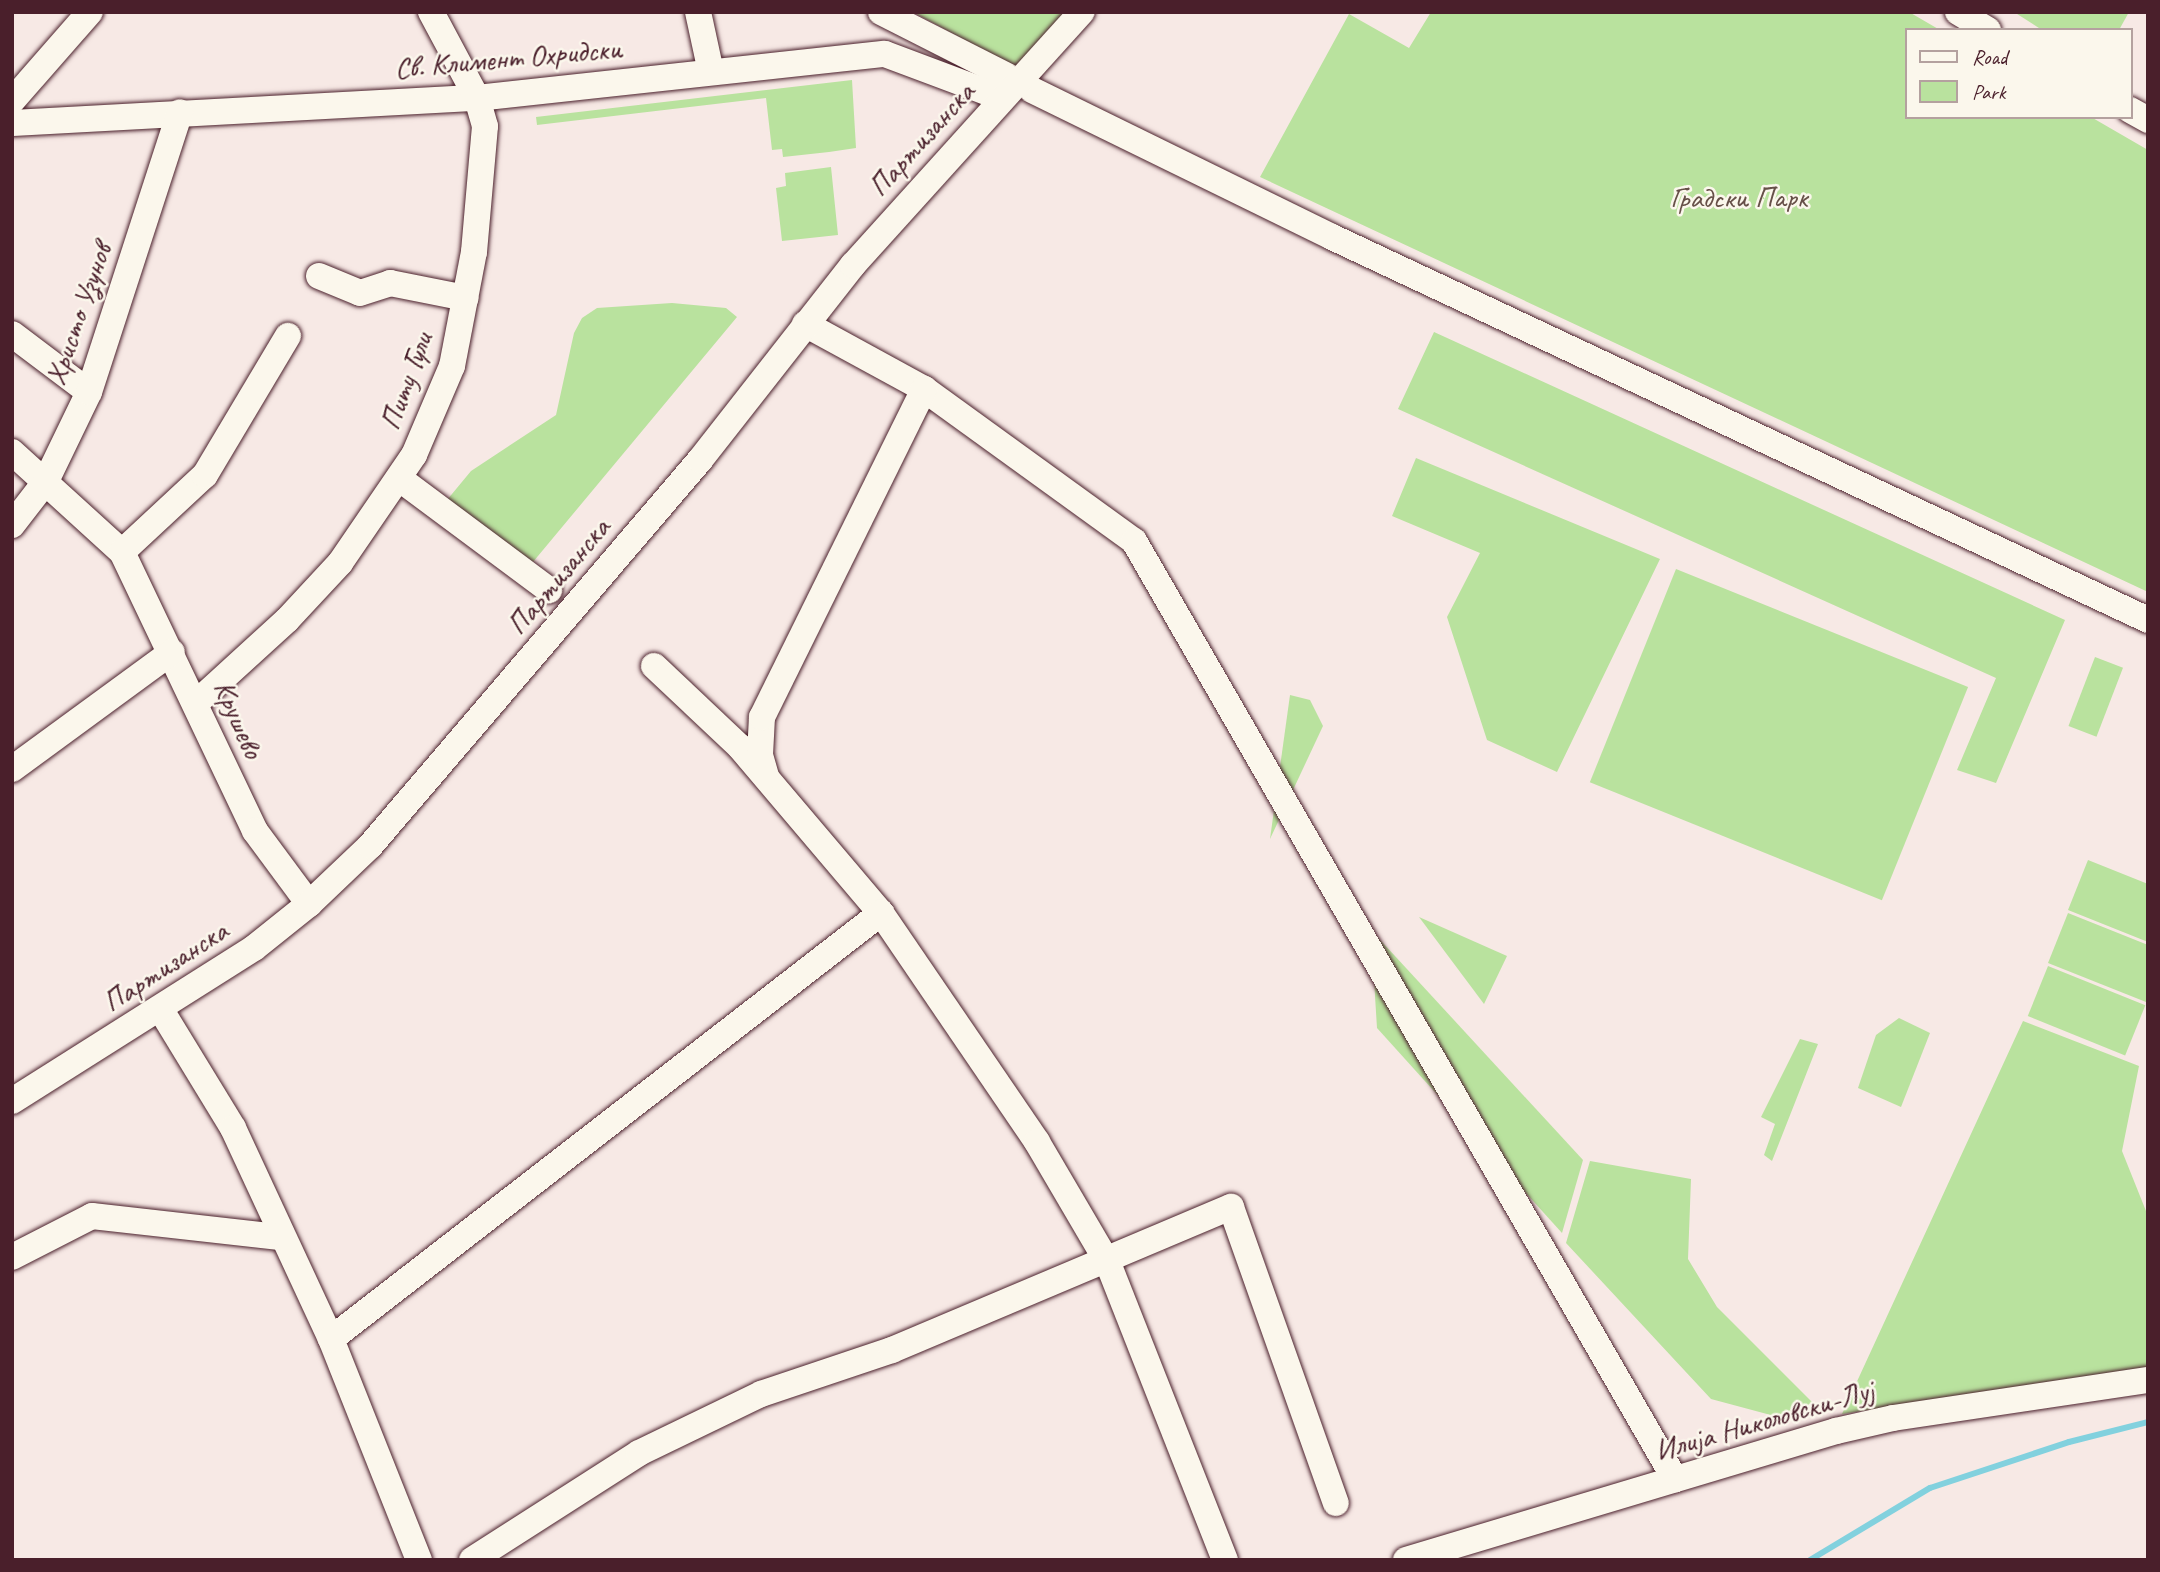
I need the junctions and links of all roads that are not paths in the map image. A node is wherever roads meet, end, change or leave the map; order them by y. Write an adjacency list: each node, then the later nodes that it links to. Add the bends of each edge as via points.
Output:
1 (67, 12): 10 (street)
2 (90, 12): 14 (street)
3 (431, 12): 13 (street, Питу Гули)
4 (698, 12): 9 (street)
5 (881, 12): 11 (street)
6 (1082, 12): 11 (street, Партизанска)
7 (1958, 12): 8 (street)
8 (1986, 28)
9 (711, 72): 11 (street, Св. Климент Охридски, via 885,54); 13 (street, Св. Климент Охридски)
10 (12, 77)
11 (1004, 87): 21 (street, Партизанска)
12 (1032, 90): 32 (street, via 1356,249)
13 (477, 98): 16 (street, Св. Климент Охридски); 20 (street, Питу Гули, via 484,118 484,161)
14 (12, 101)
15 (2132, 111): 17 (street)
16 (180, 112): 18 (street, Св. Климент Охридски); 25 (street, Христо Узунов)
17 (2148, 120)
18 (12, 123)
19 (319, 276): 20 (street, via 360,293 390,283)
20 (466, 298): 27 (street, Питу Гули, via 452,366)
21 (805, 324): 24 (street); 38 (street, Партизанска, via 700,460 438,771)
22 (12, 334): 25 (street)
23 (288, 336): 30 (street, via 205,475)
24 (925, 389): 37 (street, via 762,717 760,755); 47 (street, via 1134,541)
25 (89, 392): 28 (street, Христо Узунов)
26 (12, 452): 28 (street, Крушево)
27 (400, 479): 31 (street); 35 (street, Питу Гули, via 315,591)
28 (46, 481): 29 (street, Христо Узунов); 30 (street, Крушево)
29 (12, 525)
30 (122, 552): 33 (street, Крушево)
31 (548, 590)
32 (2148, 621)
33 (172, 652): 35 (street, Крушево); 36 (street)
34 (654, 666): 37 (street)
35 (196, 703): 38 (street, Крушево, via 255,831)
36 (12, 769)
37 (766, 778): 39 (street)
38 (309, 904): 40 (street, Партизанска)
39 (881, 913): 44 (street, via 1030,1130); 45 (street)
40 (161, 1010): 41 (street, Партизанска); 42 (street, via 233,1128)
41 (12, 1101)
42 (280, 1237): 43 (street, via 92,1216); 45 (street)
43 (12, 1257)
44 (1108, 1262): 48 (street, via 1231,1207); 50 (street, via 892,1350 761,1394 639,1453); 51 (street)
45 (331, 1339): 49 (street)
46 (2148, 1380): 47 (street, Илија Николовски-Луј, via 1893,1418)
47 (1675, 1479): 52 (street, Илија Николовски-Луј)
48 (1336, 1503)
49 (419, 1560)
50 (472, 1560)
51 (1225, 1560)
52 (1406, 1560)

